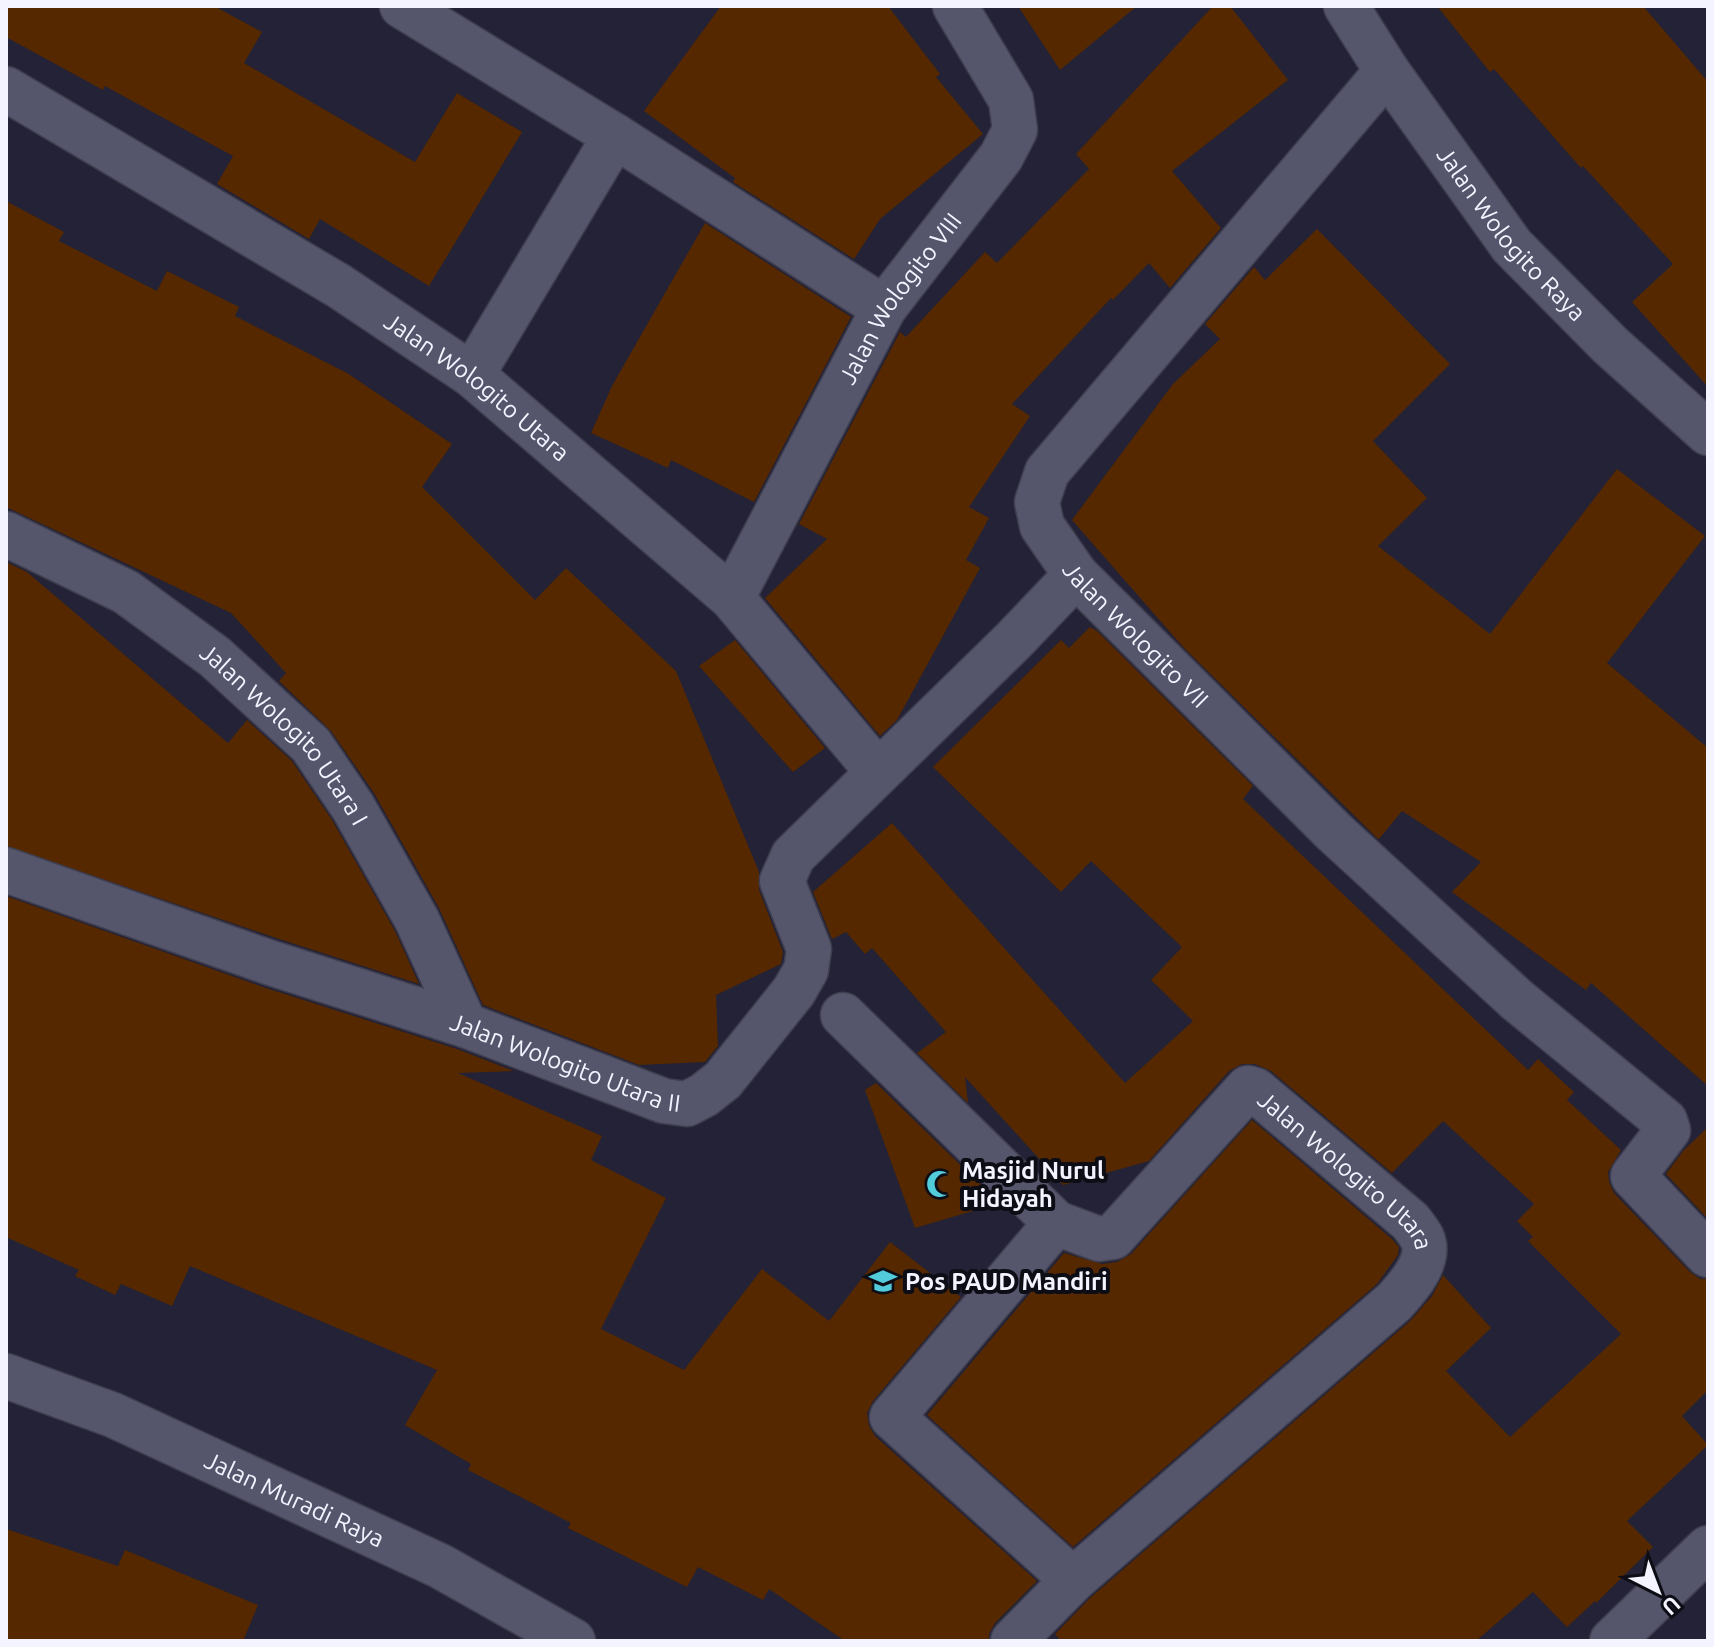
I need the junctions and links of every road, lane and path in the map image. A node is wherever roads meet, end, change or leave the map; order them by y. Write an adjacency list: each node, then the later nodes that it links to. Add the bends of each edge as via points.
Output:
1 (402, 6): 6 (street)
2 (955, 6): 7 (street, Jalan Wologito VIII, via 1011,100 1015,130 1001,157)
3 (1346, 6): 4 (street, Jalan Wologito Raya)
4 (1387, 71): 9 (street, Jalan Wologito Raya, via 1512,246); 11 (street, Jalan Wologito VII, via 1047,472 1037,502 1042,526)
5 (6, 89): 8 (street, Jalan Wologito Utara, via 339,286)
6 (615, 136): 7 (street); 8 (street)
7 (884, 308): 12 (street, Jalan Wologito VIII)
8 (472, 375): 12 (street, Jalan Wologito Utara)
9 (1708, 433)
10 (6, 534): 16 (street, Jalan Wologito Utara I, via 126,592 215,657 311,745 417,920)
11 (1076, 575): 13 (street, Jalan Wologito Utara II); 18 (street, Jalan Wologito VII, via 1334,832 1517,1000 1665,1121 1669,1127 1633,1176)
12 (732, 598): 13 (street, Jalan Wologito Utara)
13 (877, 771): 16 (street, Jalan Wologito Utara II, via 793,856 782,881 809,949 806,970 723,1080 704,1095 687,1104 664,1101)
14 (6, 870): 16 (street, Jalan Wologito Utara II)
15 (843, 1015): 17 (street)
16 (465, 1025)
17 (1056, 1223): 21 (street, via 892,1417); 21 (street, Jalan Wologito Utara, via 1099,1239 1113,1237 1248,1088 1410,1221 1423,1240 1422,1261 1394,1302)
18 (1708, 1255)
19 (6, 1376): 22 (street, Jalan Muradi Raya, via 113,1415 440,1566)
20 (1708, 1548): 24 (street)
21 (1073, 1580): 23 (street, Jalan Wologito Utara)
22 (573, 1641)
23 (1013, 1641)
24 (1612, 1641)

